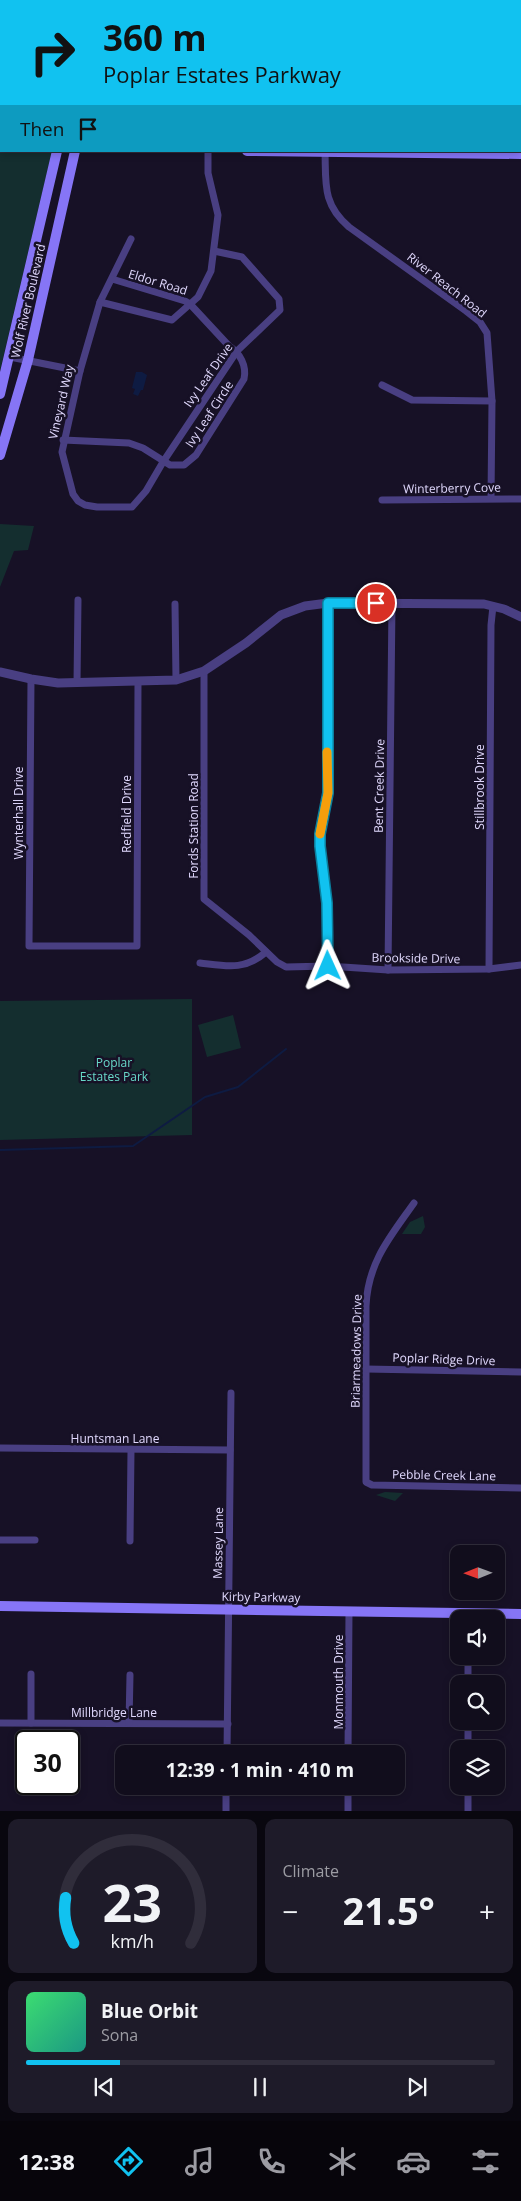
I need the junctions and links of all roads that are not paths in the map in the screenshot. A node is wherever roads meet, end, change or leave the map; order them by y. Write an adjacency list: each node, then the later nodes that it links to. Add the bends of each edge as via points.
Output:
1 (57, 152): 12 (main road, Wolf River Boulevard)
2 (75, 152): 13 (main road, Wolf River Boulevard)
3 (208, 152): 7 (street, via 208,173 218,215)
4 (325, 152): 5 (main road); 17 (street, River Reach Road, via 325,189 334,213 348,227 480,322 487,333)
5 (521, 154)
6 (131, 239): 8 (street, Vineyard Way)
7 (214, 251): 10 (street, via 211,271 198,297); 11 (street, Ivy Leaf Drive, via 242,257 280,303 277,314)
8 (112, 279): 9 (street, Vineyard Way); 10 (street, Eldor Road)
9 (100, 302): 10 (street, via 172,320); 14 (street, Vineyard Way)
10 (190, 304): 11 (street, Eldor Road)
11 (237, 351): 20 (street, Ivy Leaf Drive); 20 (street, Ivy Leaf Circle, via 244,366 244,379 196,455 178,466)
12 (10, 357): 13 (street); 16 (main road, Wolf River Boulevard)
13 (28, 360): 14 (street); 19 (main road, Wolf River Boulevard)
14 (80, 371): 18 (street, Vineyard Way)
15 (382, 385): 17 (street, via 412,400)
16 (0, 394)
17 (492, 401): 22 (street, River Reach Road)
18 (63, 440): 20 (street, via 129,443); 21 (street, Vineyard Way, via 62,452 70,484 82,504 132,506)
19 (0, 456)
20 (163, 462): 21 (street, Ivy Leaf Drive)
21 (146, 492)
22 (491, 498): 23 (street, Winterberry Cove); 24 (street, Winterberry Cove)
23 (521, 499)
24 (382, 500)
25 (78, 600): 36 (street)
26 (392, 602): 27 (street); 29 (street); 43 (street, Bent Creek Drive)
27 (328, 603): 31 (street, via 305,606 281,615 246,644); 41 (street, via 328,793 320,846 327,903)
28 (175, 604): 34 (street)
29 (493, 606): 30 (street); 42 (street, Stillbrook Drive)
30 (521, 617)
31 (204, 671): 34 (street); 38 (street, Fords Station Road, via 204,899)
32 (0, 672): 33 (street)
33 (31, 680): 36 (street); 37 (street, Wynterhall Drive, via 29,946)
34 (176, 680): 35 (street)
35 (138, 682): 36 (street); 37 (street, Redfield Drive)
36 (77, 684)
37 (137, 946)
38 (266, 952): 39 (street, via 245,965); 41 (street, Brookside Drive, via 286,967)
39 (200, 963)
40 (521, 965): 42 (street, Brookside Drive)
41 (328, 966): 43 (street, Brookside Drive)
42 (489, 969): 43 (street, Brookside Drive)
43 (388, 970)
44 (414, 1203): 45 (street, Briarmeadows Drive, via 381,1250 370,1276)
45 (366, 1368): 46 (street, Poplar Ridge Drive); 51 (street, Briarmeadows Drive)
46 (521, 1372)
47 (231, 1393): 50 (street, Massey Lane)
48 (0, 1448): 49 (street, Huntsman Lane)
49 (131, 1450): 50 (street, Huntsman Lane); 55 (street)
50 (230, 1450): 57 (street, Massey Lane)
51 (366, 1482): 52 (street, Pebble Creek Lane)
52 (521, 1488)
53 (0, 1540): 54 (street)
54 (35, 1540)
55 (130, 1542)
56 (0, 1606): 57 (main road, Kirby Parkway)
57 (229, 1608): 58 (main road, Kirby Parkway); 67 (street, Massey Lane)
58 (349, 1611): 60 (main road, Kirby Parkway); 69 (street, Monmouth Drive)
59 (521, 1614): 61 (main road, Kirby Parkway)
60 (450, 1615)
61 (505, 1615)
62 (32, 1674): 65 (street)
63 (130, 1675): 66 (street)
64 (0, 1722): 65 (street, Millbridge Lane)
65 (31, 1723): 66 (street, Millbridge Lane)
66 (129, 1723): 67 (street, Millbridge Lane)
67 (228, 1724): 68 (street, Massey Lane)
68 (227, 1745)
69 (348, 1745)
70 (226, 1795): 73 (street)
71 (348, 1795): 74 (street)
72 (468, 1795): 75 (street)
73 (226, 1811)
74 (348, 1811)
75 (468, 1811)

